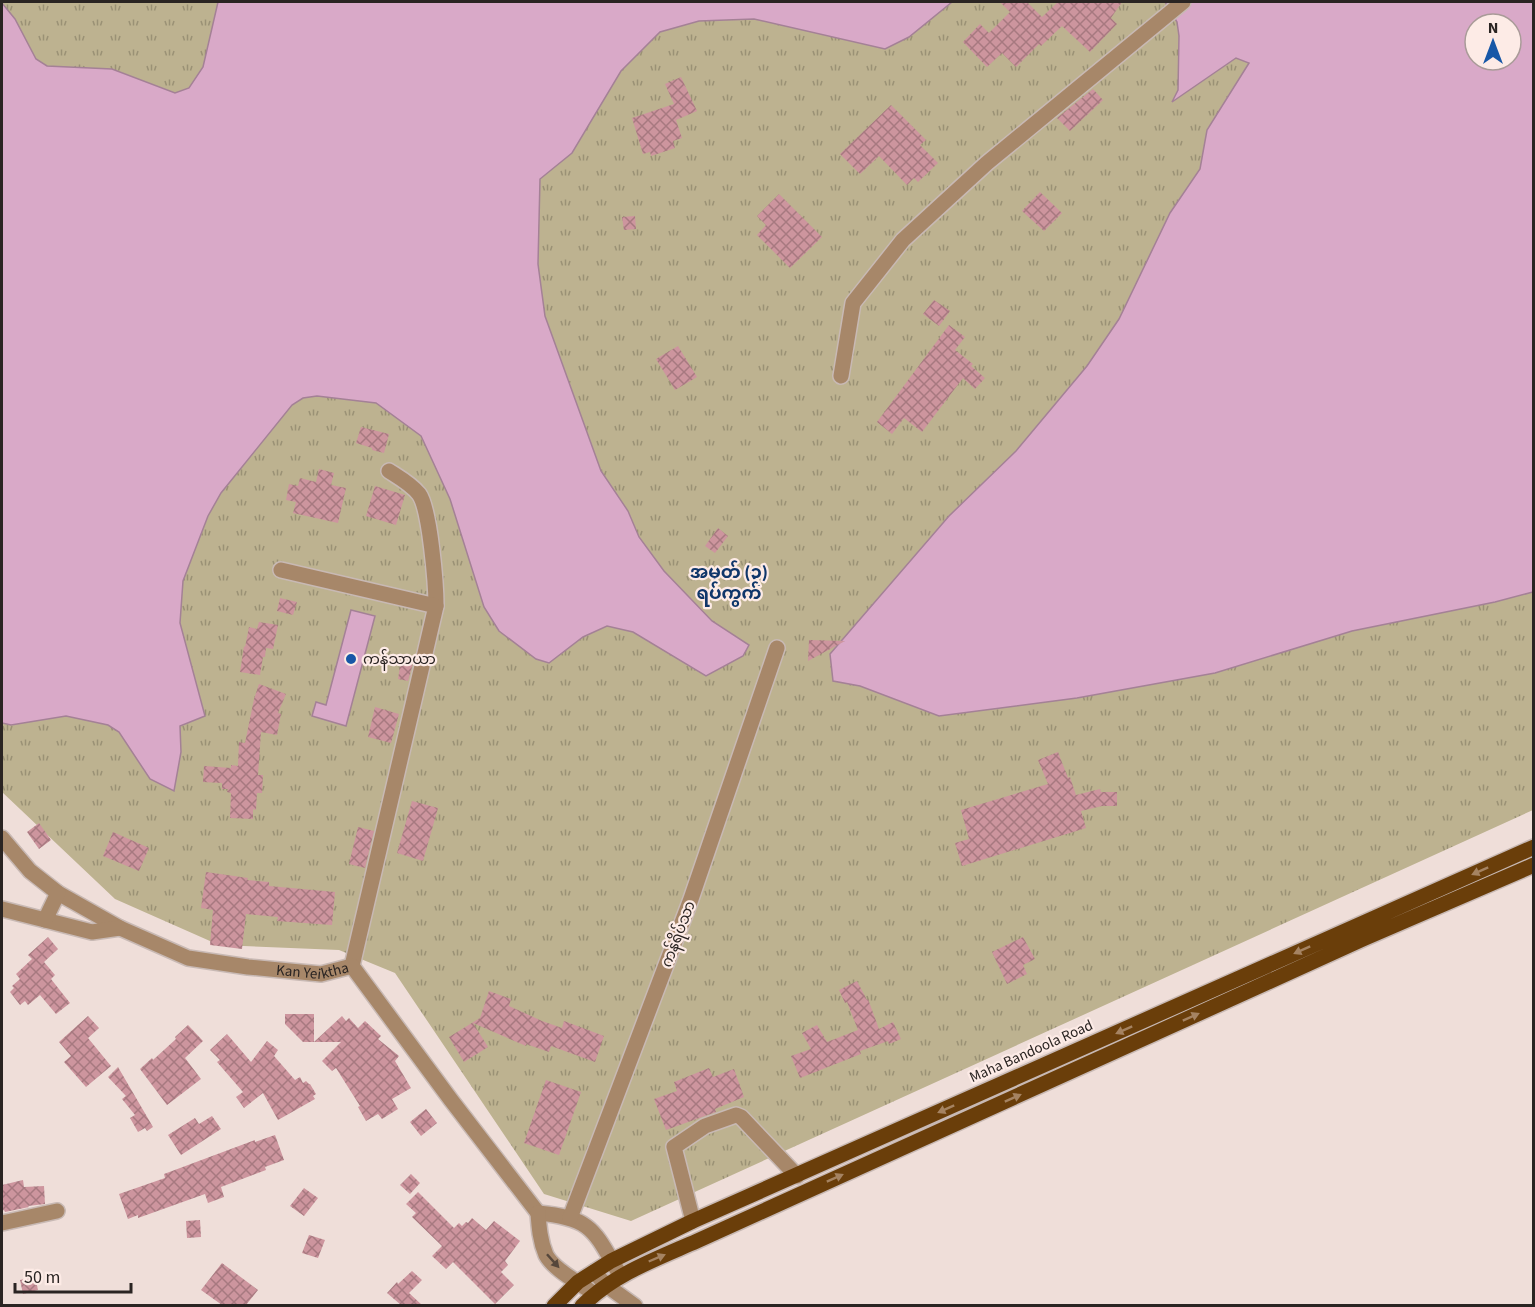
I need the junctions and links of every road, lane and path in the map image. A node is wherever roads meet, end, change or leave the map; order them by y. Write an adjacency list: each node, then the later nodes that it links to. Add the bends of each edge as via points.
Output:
1 (1183, 2): 2 (street, via 987,162 903,240 852,303)
2 (841, 375)
3 (389, 471): 5 (street, via 421,496)
4 (281, 570): 5 (street)
5 (436, 606): 14 (street)
6 (777, 648): 18 (street, ကန်ရိပ်သာ, via 691,899)
7 (2, 838): 10 (street, Kan Yeiktha, via 30,872)
8 (1533, 847): 15 (main road, Maha Bandoola Road, one-way to 15)
9 (1533, 864): 23 (main road, one-way to 9)
10 (58, 893): 12 (street); 13 (street, Kan Yeiktha)
11 (2, 909): 12 (street)
12 (45, 920): 13 (street, via 92,932)
13 (120, 928): 14 (street, Kan Yeiktha, via 189,958 321,974)
14 (352, 966): 17 (street, Kan Yeiktha)
15 (797, 1176): 19 (main road, Maha Bandoola Road); 19 (street, via 741,1117 736,1115 705,1126 674,1147)
16 (57, 1211): 20 (street)
17 (537, 1213): 18 (street); 24 (street, one-way to 24, via 547,1256)
18 (570, 1218): 21 (street, via 597,1236)
19 (693, 1221): 21 (main road, Maha Bandoola Road)
20 (2, 1223)
21 (611, 1261): 22 (main road, Maha Bandoola Road); 23 (street)
22 (594, 1272): 24 (main road, Maha Bandoola Road); 25 (street)
23 (620, 1275): 25 (main road)
24 (578, 1282): 25 (street); 26 (main road, Maha Bandoola Road)
25 (600, 1289): 27 (main road); 28 (street)
26 (554, 1305)
27 (582, 1305)
28 (635, 1305)

